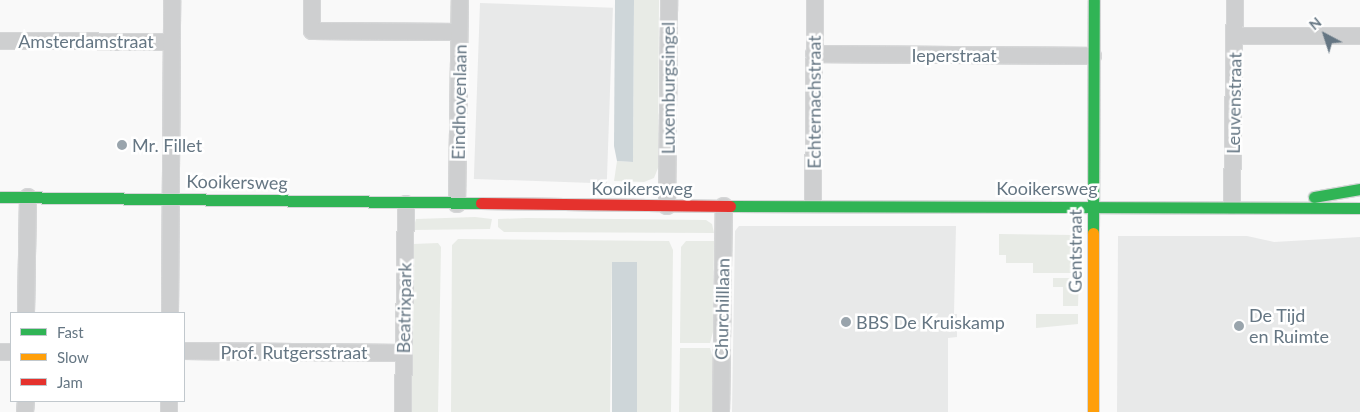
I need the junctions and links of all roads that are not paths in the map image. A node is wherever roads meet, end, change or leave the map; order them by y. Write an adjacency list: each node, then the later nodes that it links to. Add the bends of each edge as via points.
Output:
1 (172, 0): 12 (street)
2 (312, 0): 8 (street, via 312,31)
3 (460, 0): 8 (street, Eindhovenlaan)
4 (669, 0): 22 (street, Luxemburgsingel)
5 (814, 0): 13 (street, Echternachstraat)
6 (1094, 0): 14 (street, Gentstraat)
7 (1235, 0): 9 (street, Leuvenstraat)
8 (460, 32): 20 (street, Eindhovenlaan)
9 (1234, 36): 10 (street); 25 (street, Leuvenstraat)
10 (1360, 36)
11 (0, 41): 12 (street, Amsterdamstraat)
12 (171, 42): 18 (street)
13 (814, 54): 14 (street, Ieperstraat); 21 (street, Echternachstraat)
14 (1094, 56): 24 (street, Gentstraat)
15 (1360, 189): 26 (street, Kooikersweg, via 1305,199)
16 (0, 197): 17 (street, Kooikersweg)
17 (28, 197): 18 (street, Kooikersweg); 28 (street)
18 (170, 198): 19 (street, Kooikersweg); 29 (street)
19 (406, 204): 20 (street, Kooikersweg); 31 (street, Beatrixpark)
20 (458, 204): 22 (street, Kooikersweg)
21 (813, 204): 23 (street, Kooikersweg); 24 (street, Kooikersweg)
22 (667, 206): 23 (street, Kooikersweg)
23 (724, 206): 33 (street, Churchilllaan)
24 (1092, 206): 25 (street, Kooikersweg); 34 (street, Gentstraat)
25 (1232, 206): 26 (street, Kooikersweg)
26 (1284, 207): 27 (street, Kooikersweg)
27 (1360, 208)
28 (26, 312)
29 (170, 312)
30 (185, 351): 31 (street, Prof. Rutgersstraat)
31 (404, 352): 32 (street, Beatrixpark)
32 (403, 412)
33 (721, 412)
34 (1092, 412)

